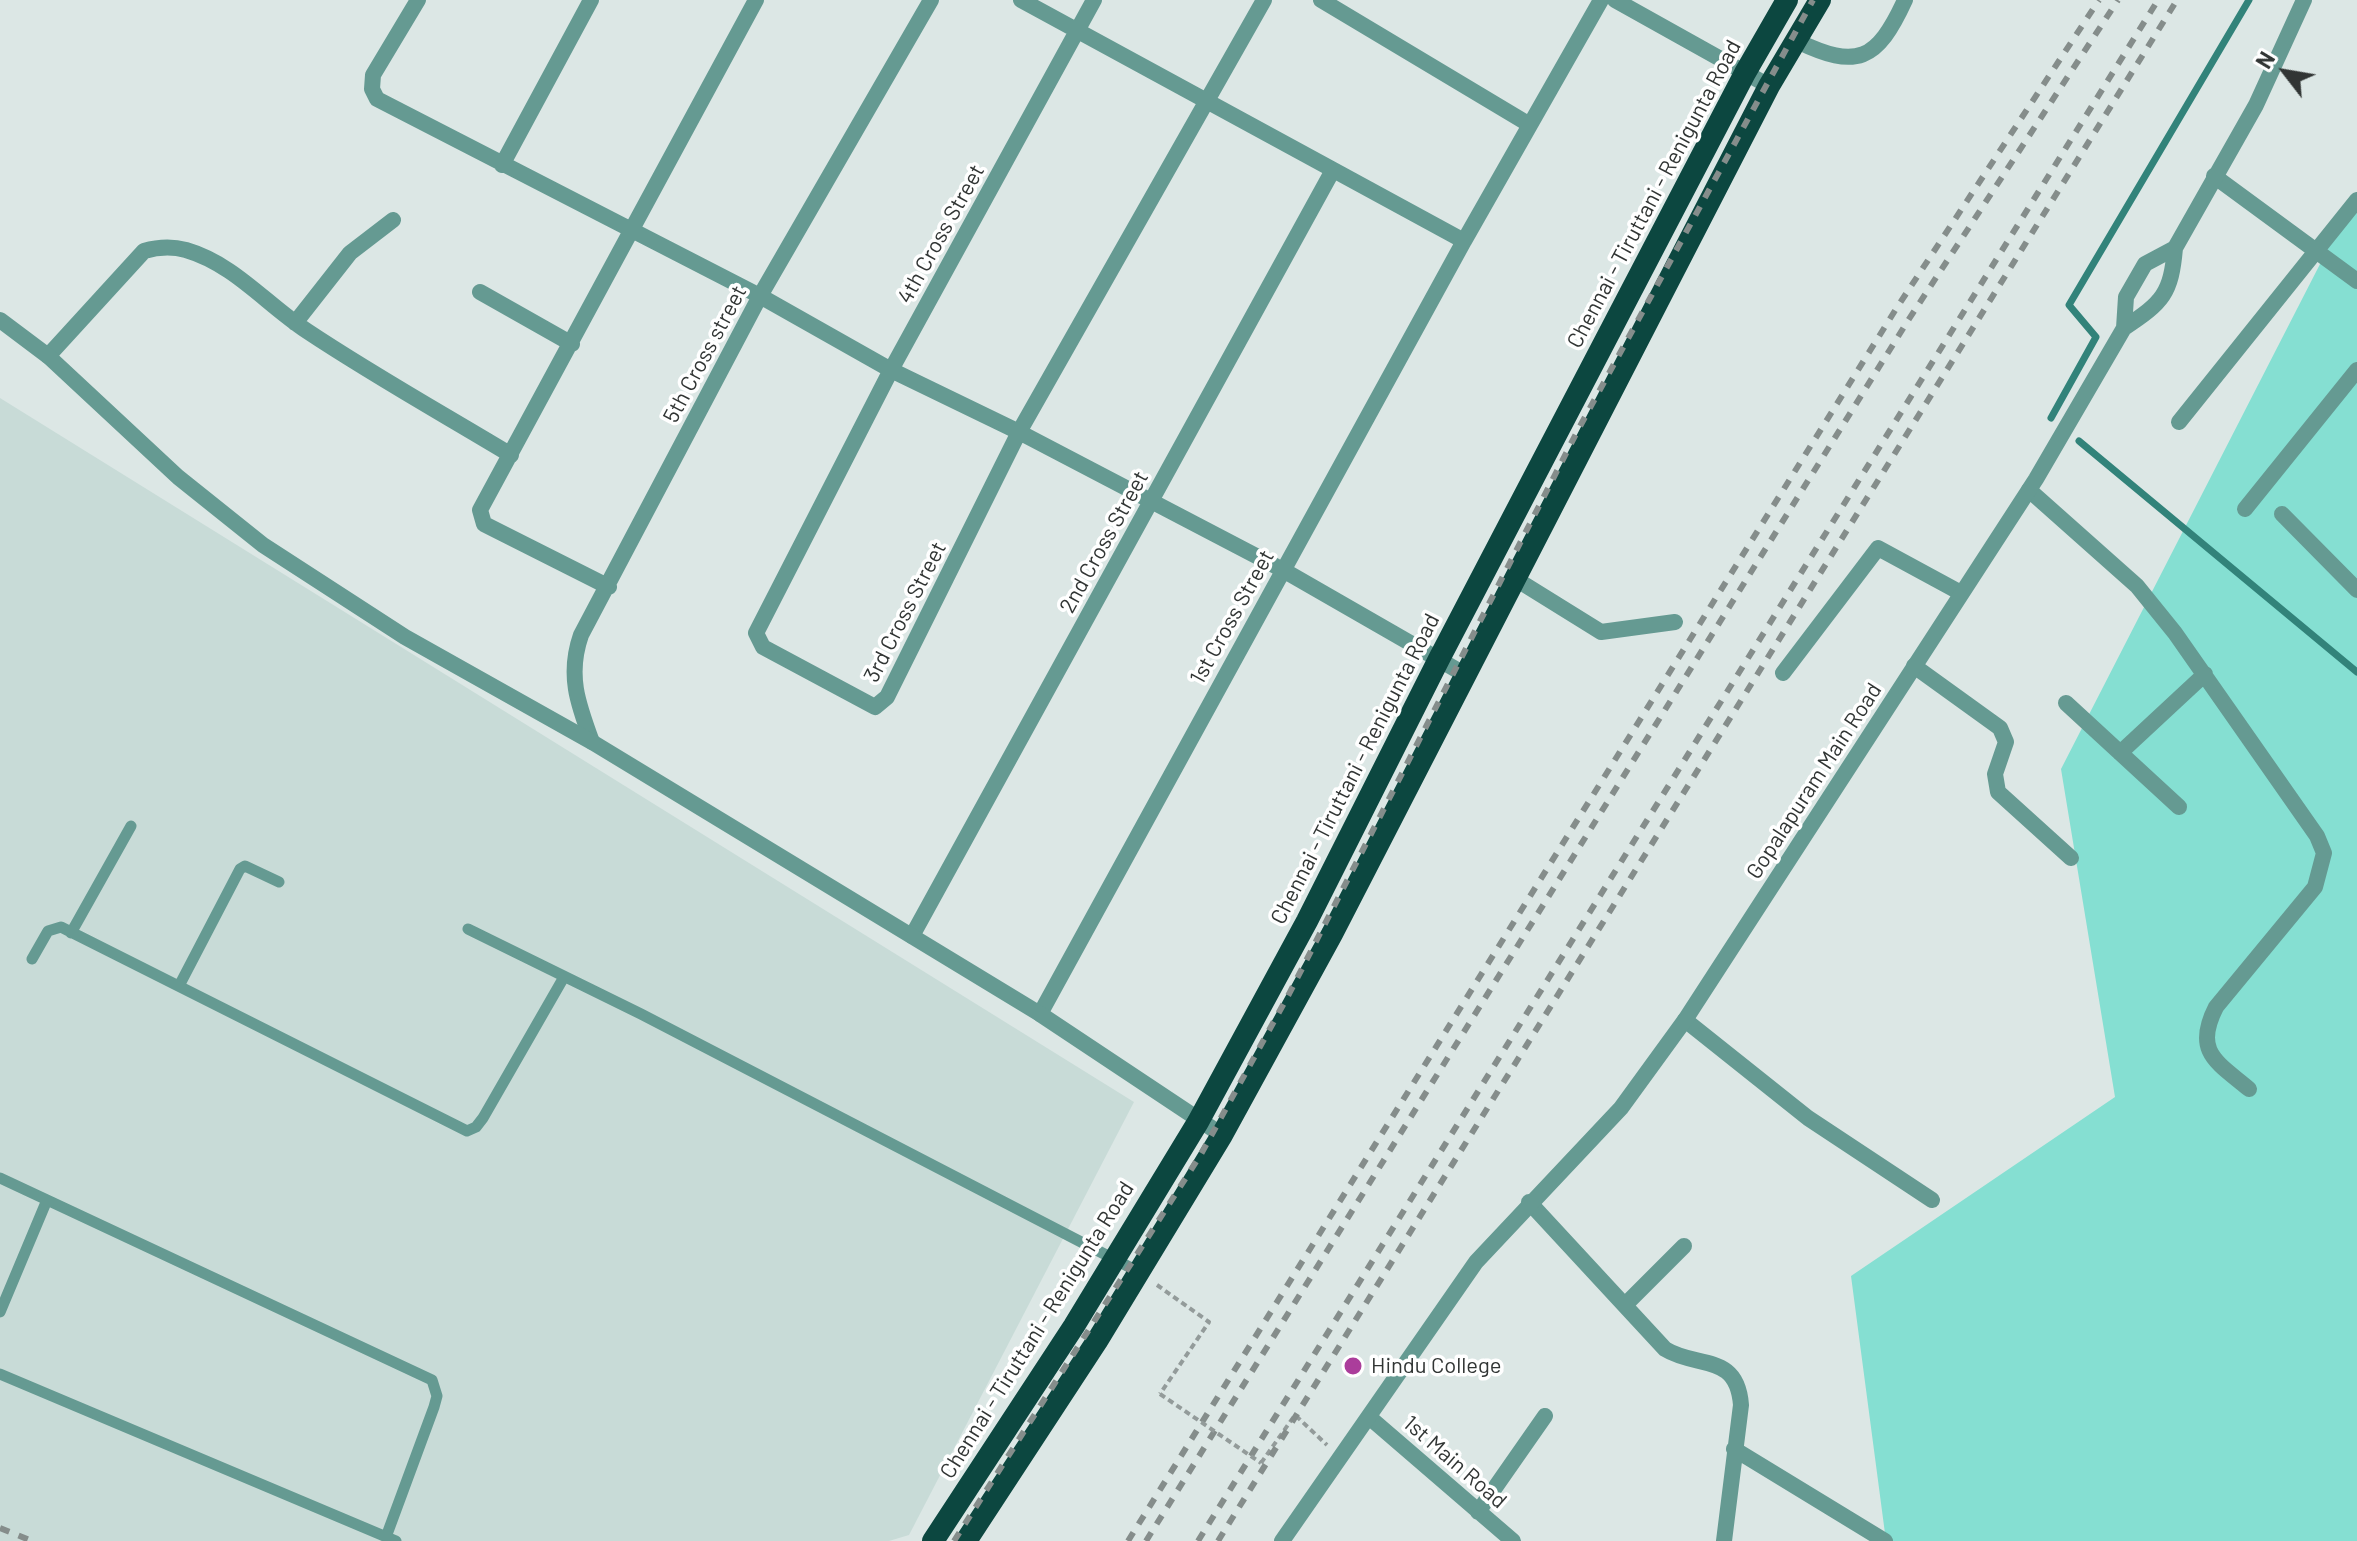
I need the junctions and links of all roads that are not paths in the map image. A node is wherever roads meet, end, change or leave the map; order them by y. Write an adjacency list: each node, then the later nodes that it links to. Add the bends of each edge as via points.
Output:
1 (418, 0): 21 (street, via 373,75 377,99)
2 (591, 0): 21 (street)
3 (756, 0): 26 (street)
4 (931, 0): 32 (street, 5th Cross street)
5 (1021, 0): 15 (street)
6 (1094, 0): 15 (street, 4th Cross Street)
7 (1264, 0): 19 (street)
8 (1321, 0): 20 (street)
9 (1601, 0): 20 (street, 1st Cross Street)
10 (1615, 0): 17 (street)
11 (1787, 0): 17 (highway, Chennai - Tiruttani - Renigunta Road)
12 (1820, 0): 16 (highway)
13 (1905, 0): 16 (street, via 1874,51 1849,60)
14 (2304, 0): 23 (street, Gopalapuram Main Road, via 2256,105)
15 (1078, 31): 19 (street); 38 (street, 4th Cross Street)
16 (1797, 41): 18 (highway)
17 (1745, 73): 18 (street); 54 (highway, Chennai - Tiruttani - Renigunta Road)
18 (1769, 86): 49 (highway)
19 (1207, 101): 22 (street); 41 (street)
20 (1530, 125): 27 (street, 1st Cross Street)
21 (502, 165): 26 (street)
22 (1333, 170): 27 (street); 45 (street, 2nd Cross Street)
23 (2214, 176): 28 (street, Gopalapuram Main Road); 29 (street)
24 (2357, 200): 29 (street)
25 (393, 220): 34 (street, via 350,253)
26 (634, 230): 32 (street); 36 (street)
27 (1464, 241): 48 (street, 1st Cross Street)
28 (2175, 248): 35 (street, via 2171,282 2158,305); 35 (street, Gopalapuram Main Road, via 2145,264 2126,297)
29 (2316, 248): 30 (street); 40 (street)
30 (2357, 281)
31 (480, 292): 36 (street)
32 (760, 296): 38 (street); 50 (street, 5th Cross street)
33 (0, 320): 37 (street)
34 (295, 323): 37 (street, via 217,264 185,250 160,247 144,251 129,264); 42 (street)
35 (2124, 328): 44 (street, Gopalapuram Main Road)
36 (572, 344): 42 (street)
37 (48, 356): 60 (street, via 178,477 263,545 405,637)
38 (891, 370): 41 (street); 43 (street, 4th Cross Street)
39 (2357, 370): 46 (street)
40 (2179, 422)
41 (1019, 432): 43 (street, 3rd Cross Street, via 880,706 869,706 763,647 757,638); 45 (street)
42 (511, 455): 50 (street, via 480,510 484,524)
43 (829, 490)
44 (2029, 490): 52 (street, Gopalapuram Main Road); 58 (street, via 2137,586)
45 (1152, 500): 48 (street); 68 (street, 2nd Cross Street)
46 (2245, 509)
47 (2282, 514): 51 (street)
48 (1283, 570): 54 (street); 72 (street, 1st Cross Street)
49 (1514, 578): 53 (street, via 1601,632); 57 (highway)
50 (609, 587): 60 (street, 5th Cross street, via 573,657 575,695)
51 (2357, 590)
52 (1961, 593): 55 (street, Gopalapuram Main Road); 56 (street, via 1878,548)
53 (1675, 622)
54 (1439, 659): 57 (street); 75 (highway, Chennai - Tiruttani - Renigunta Road)
55 (1914, 666): 64 (street, via 2000,728 2006,742 1995,774 1998,792); 73 (street, Gopalapuram Main Road)
56 (1783, 673)
57 (1464, 674): 76 (highway)
58 (2205, 674): 61 (street); 74 (street, via 2324,853 2315,887 2206,1026 2213,1059)
59 (2066, 703): 61 (street)
60 (592, 742): 68 (street)
61 (2120, 753): 62 (street)
62 (2179, 807)
63 (131, 826): 67 (lane)
64 (2071, 858)
65 (279, 882): 71 (lane, via 245,866 240,869)
66 (468, 929): 70 (lane)
67 (71, 933): 69 (lane, via 52,927); 71 (lane)
68 (912, 936): 72 (street)
69 (32, 959)
70 (564, 977): 71 (lane, via 483,1118 467,1131); 82 (lane)
71 (179, 986)
72 (1040, 1014): 75 (street)
73 (1685, 1020): 79 (street, via 1808,1118); 80 (street, Gopalapuram Main Road, via 1621,1108)
74 (2249, 1089)
75 (1198, 1122): 76 (street); 82 (highway, Chennai - Tiruttani - Renigunta Road)
76 (1222, 1135): 83 (highway)
77 (0, 1178): 78 (lane)
78 (47, 1200): 85 (lane); 91 (lane, via 432,1380 437,1396)
79 (1932, 1200)
80 (1529, 1202): 84 (street); 88 (street, Gopalapuram Main Road, via 1476,1262)
81 (1684, 1246): 84 (street)
82 (1115, 1259): 83 (lane); 93 (highway, Chennai - Tiruttani - Renigunta Road)
83 (1139, 1272): 94 (highway)
84 (1626, 1304): 89 (street, via 1665,1349 1728,1371 1740,1389)
85 (0, 1312)
86 (0, 1374): 91 (lane)
87 (1545, 1416): 90 (street)
88 (1369, 1417): 90 (street, 1st Main Road); 92 (street, Gopalapuram Main Road)
89 (1734, 1449): 96 (street); 97 (street)
90 (1478, 1512): 95 (street, 1st Main Road)
91 (391, 1539)
92 (1288, 1539)
93 (933, 1541)
94 (966, 1541)
95 (1513, 1541)
96 (1724, 1541)
97 (1885, 1541)

